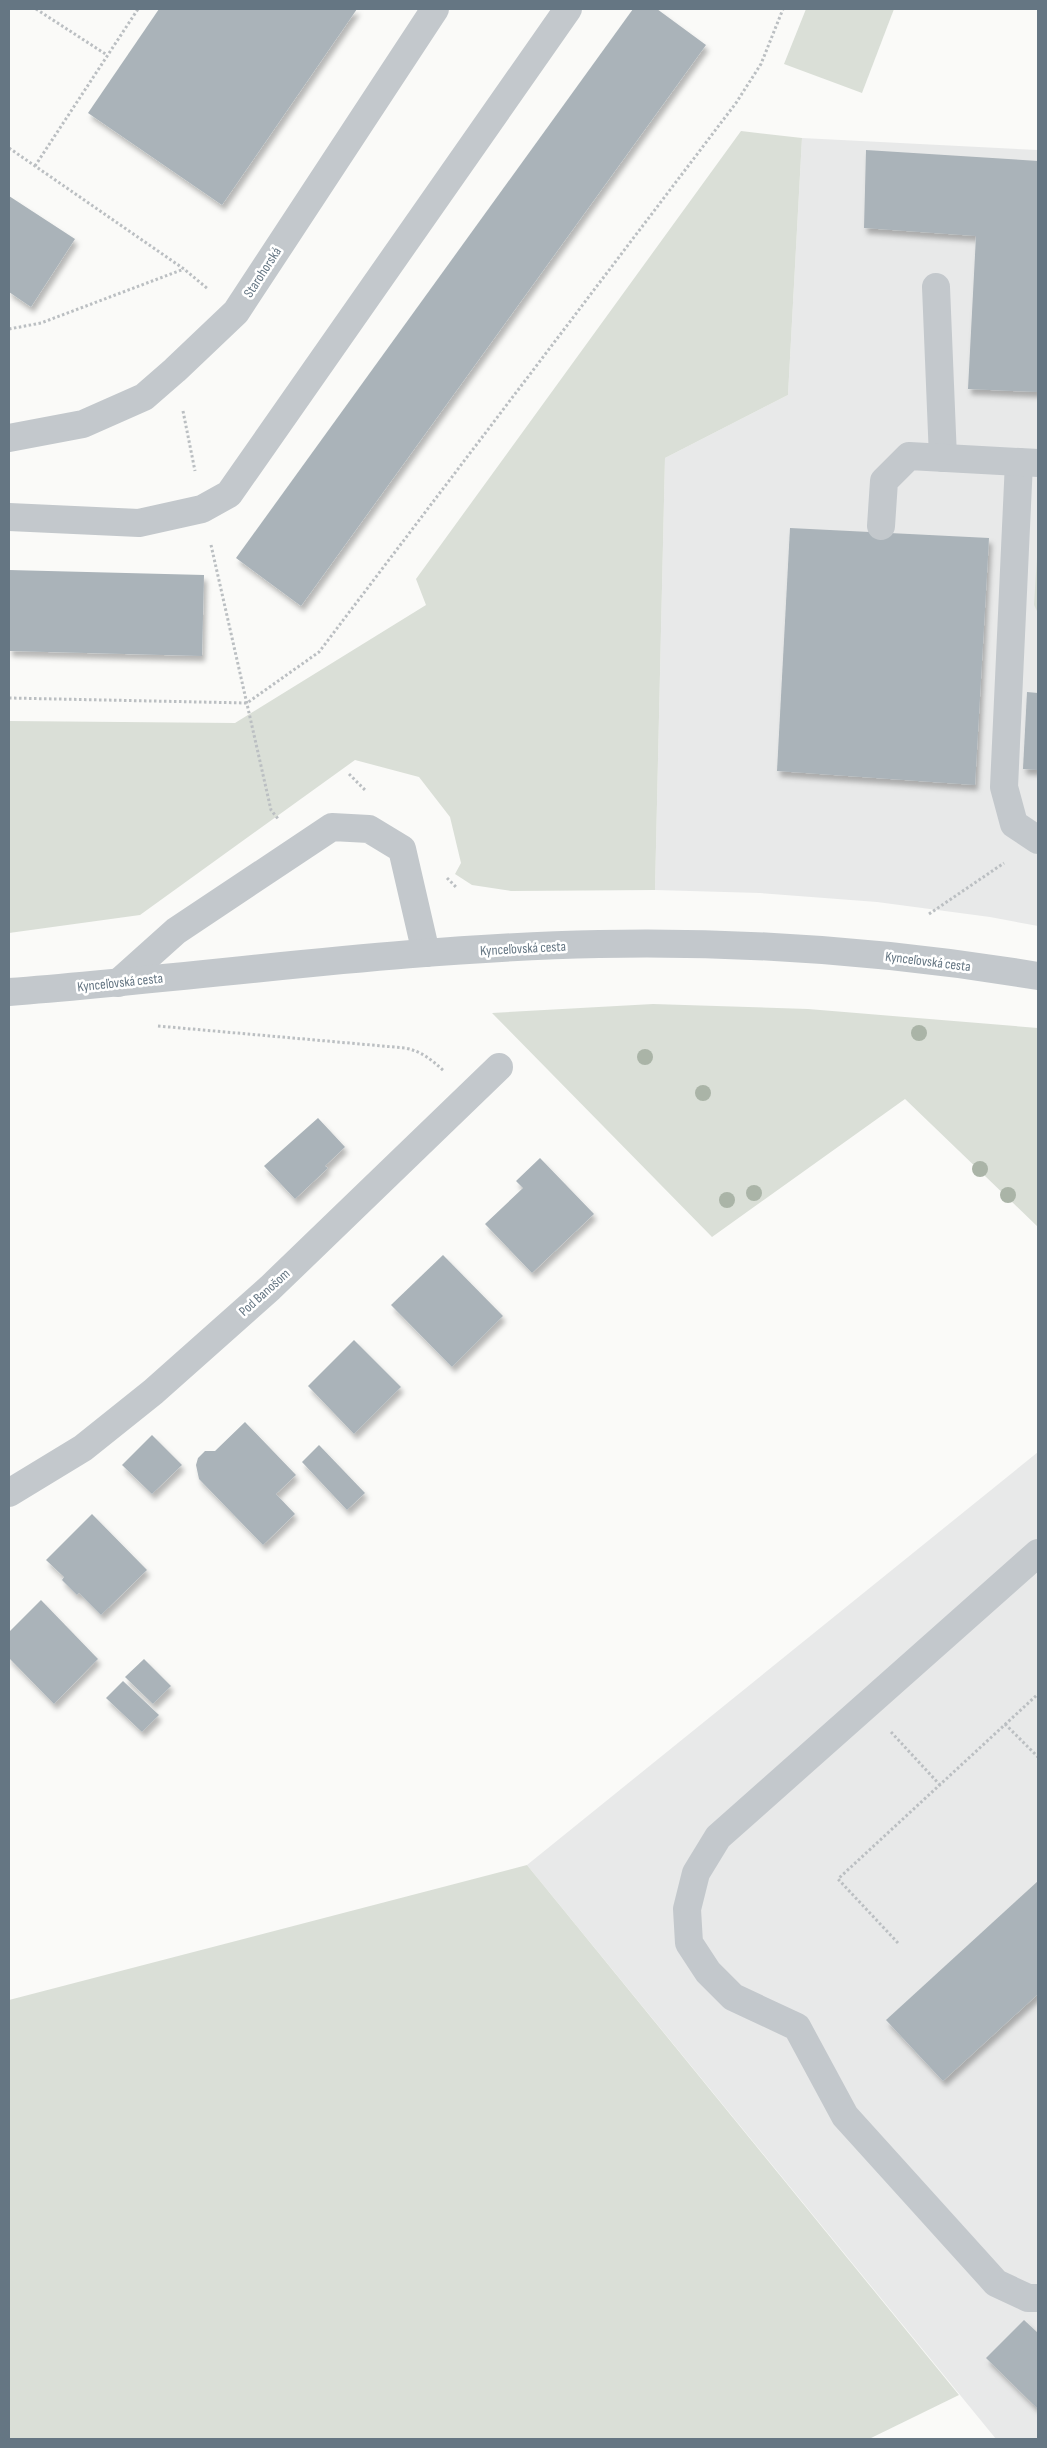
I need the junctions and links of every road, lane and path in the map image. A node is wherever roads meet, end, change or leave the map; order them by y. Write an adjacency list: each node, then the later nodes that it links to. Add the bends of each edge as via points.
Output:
1 (36, 9): 6 (path)
2 (138, 9): 6 (path)
3 (435, 9): 11 (street, Starohorská)
4 (568, 9): 17 (street, via 228,494)
5 (783, 9): 21 (path, via 761,64 736,103 319,652)
6 (107, 54): 8 (path)
7 (9, 148): 8 (path)
8 (35, 166): 9 (path)
9 (184, 269): 11 (path); 12 (path, via 41,323)
10 (936, 287): 15 (street)
11 (236, 312): 13 (street, Starohorská)
12 (9, 329)
13 (175, 370): 14 (street, Starohorská, via 144,397 83,424); 17 (path)
14 (9, 438)
15 (943, 458): 16 (street); 19 (street, via 910,456 884,481)
16 (1028, 462): 23 (street, via 1004,787 1014,824)
17 (202, 509): 18 (street, via 139,523); 21 (path)
18 (9, 517)
19 (881, 526)
20 (9, 698): 21 (path)
21 (247, 703): 22 (path, via 271,810)
22 (284, 826)
23 (1038, 840)
24 (1005, 862): 25 (path)
25 (929, 914)
26 (426, 953): 27 (street, Kynceľovská cesta, via 598,944 791,948 895,956); 28 (street, Kynceľovská cesta); 28 (street, via 402,849 370,829 332,826 176,931)
27 (1038, 976)
28 (118, 983): 29 (street, Kynceľovská cesta)
29 (9, 992)
30 (158, 1026): 32 (path, via 414,1050 430,1058)
31 (499, 1067): 32 (street, Pod Banošom)
32 (469, 1095): 33 (street, Pod Banošom, via 291,1268 153,1392 83,1448)
33 (9, 1493)
34 (1038, 1554): 41 (street, via 718,1837 696,1873 688,1909 689,1943 708,1972 733,1997 797,2027 845,2116 996,2283 1028,2298)
35 (1038, 1694): 36 (path)
36 (1006, 1724): 38 (path); 39 (path)
37 (904, 1745): 39 (path)
38 (1038, 1757)
39 (940, 1785): 40 (path, via 838,1879)
40 (898, 1944)
41 (1038, 2298)

